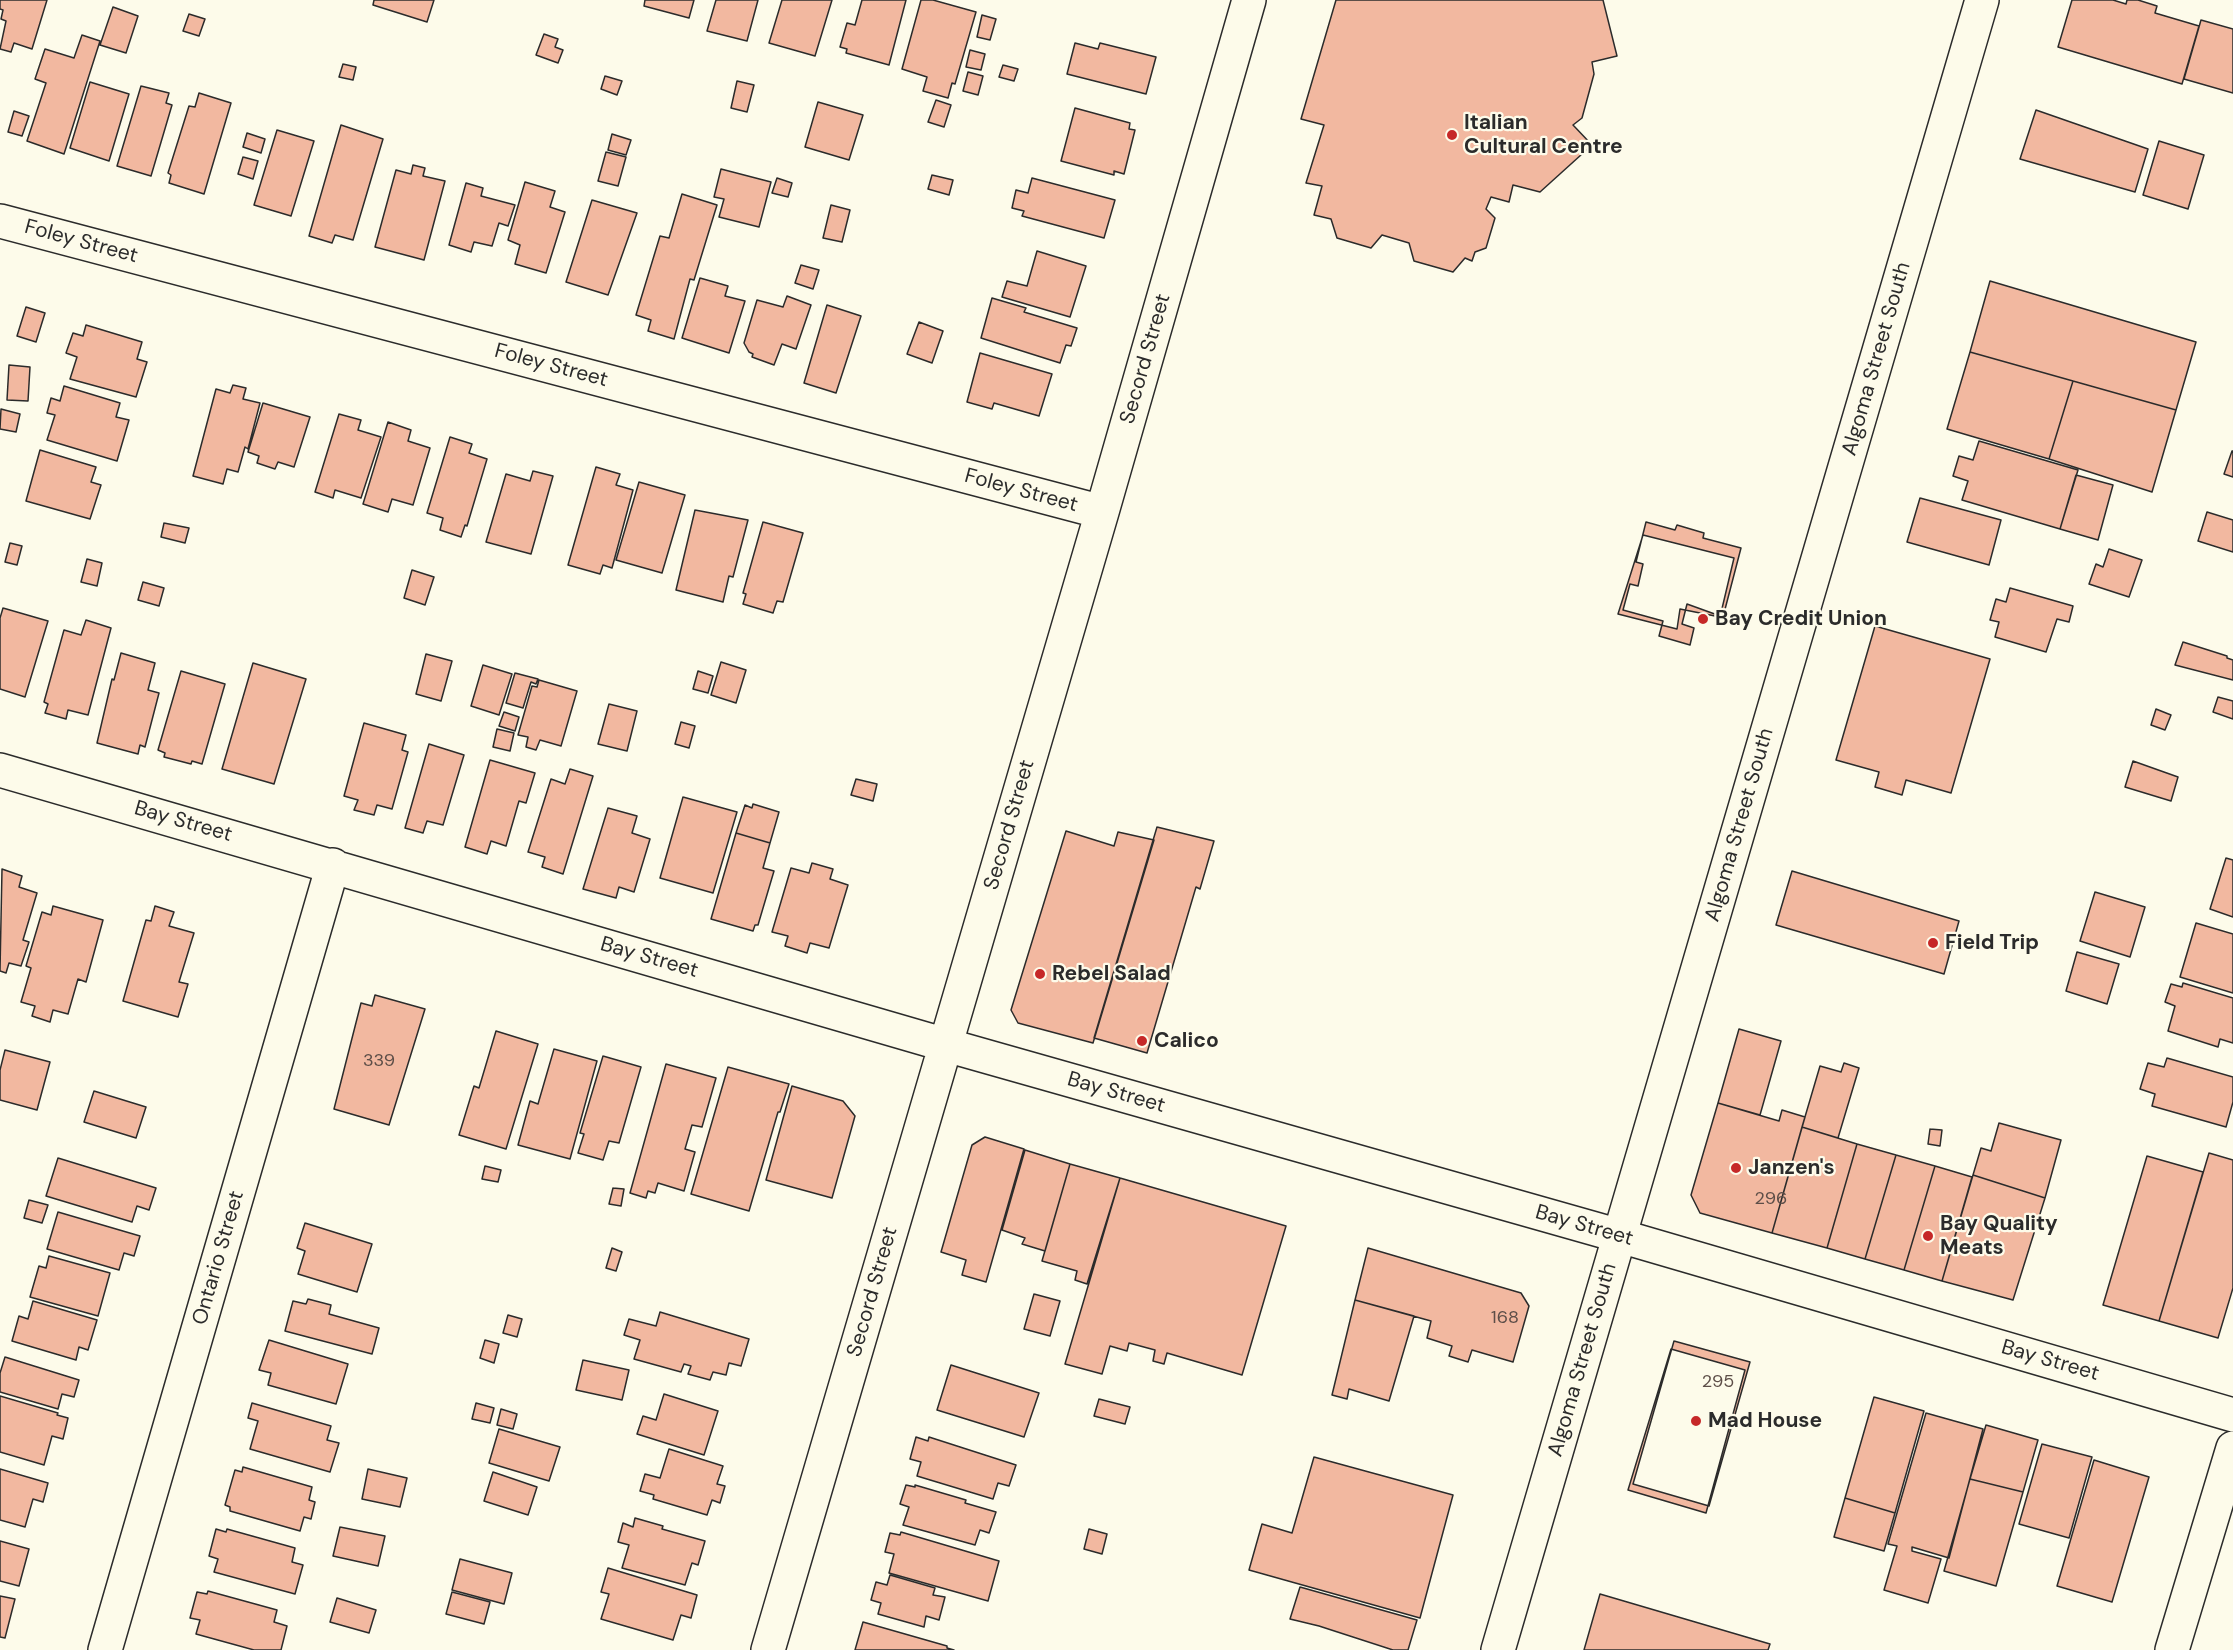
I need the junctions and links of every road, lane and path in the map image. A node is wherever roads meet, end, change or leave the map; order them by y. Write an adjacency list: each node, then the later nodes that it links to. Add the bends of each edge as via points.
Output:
1 (1249, 0): 4 (street, Secord Street)
2 (1982, 0): 8 (street, Algoma Street South)
3 (0, 220): 4 (street, Foley Street)
4 (1102, 512): 7 (street, Secord Street)
5 (0, 770): 6 (street, Bay Street)
6 (333, 865): 7 (street, Bay Street); 11 (street, Ontario Street)
7 (946, 1045): 8 (street, Bay Street); 12 (street, Secord Street)
8 (1620, 1236): 9 (street, Bay Street); 13 (street, Algoma Street South)
9 (2233, 1415)
10 (2233, 1448): 14 (street)
11 (105, 1650)
12 (768, 1650)
13 (1498, 1650)
14 (2172, 1650)

